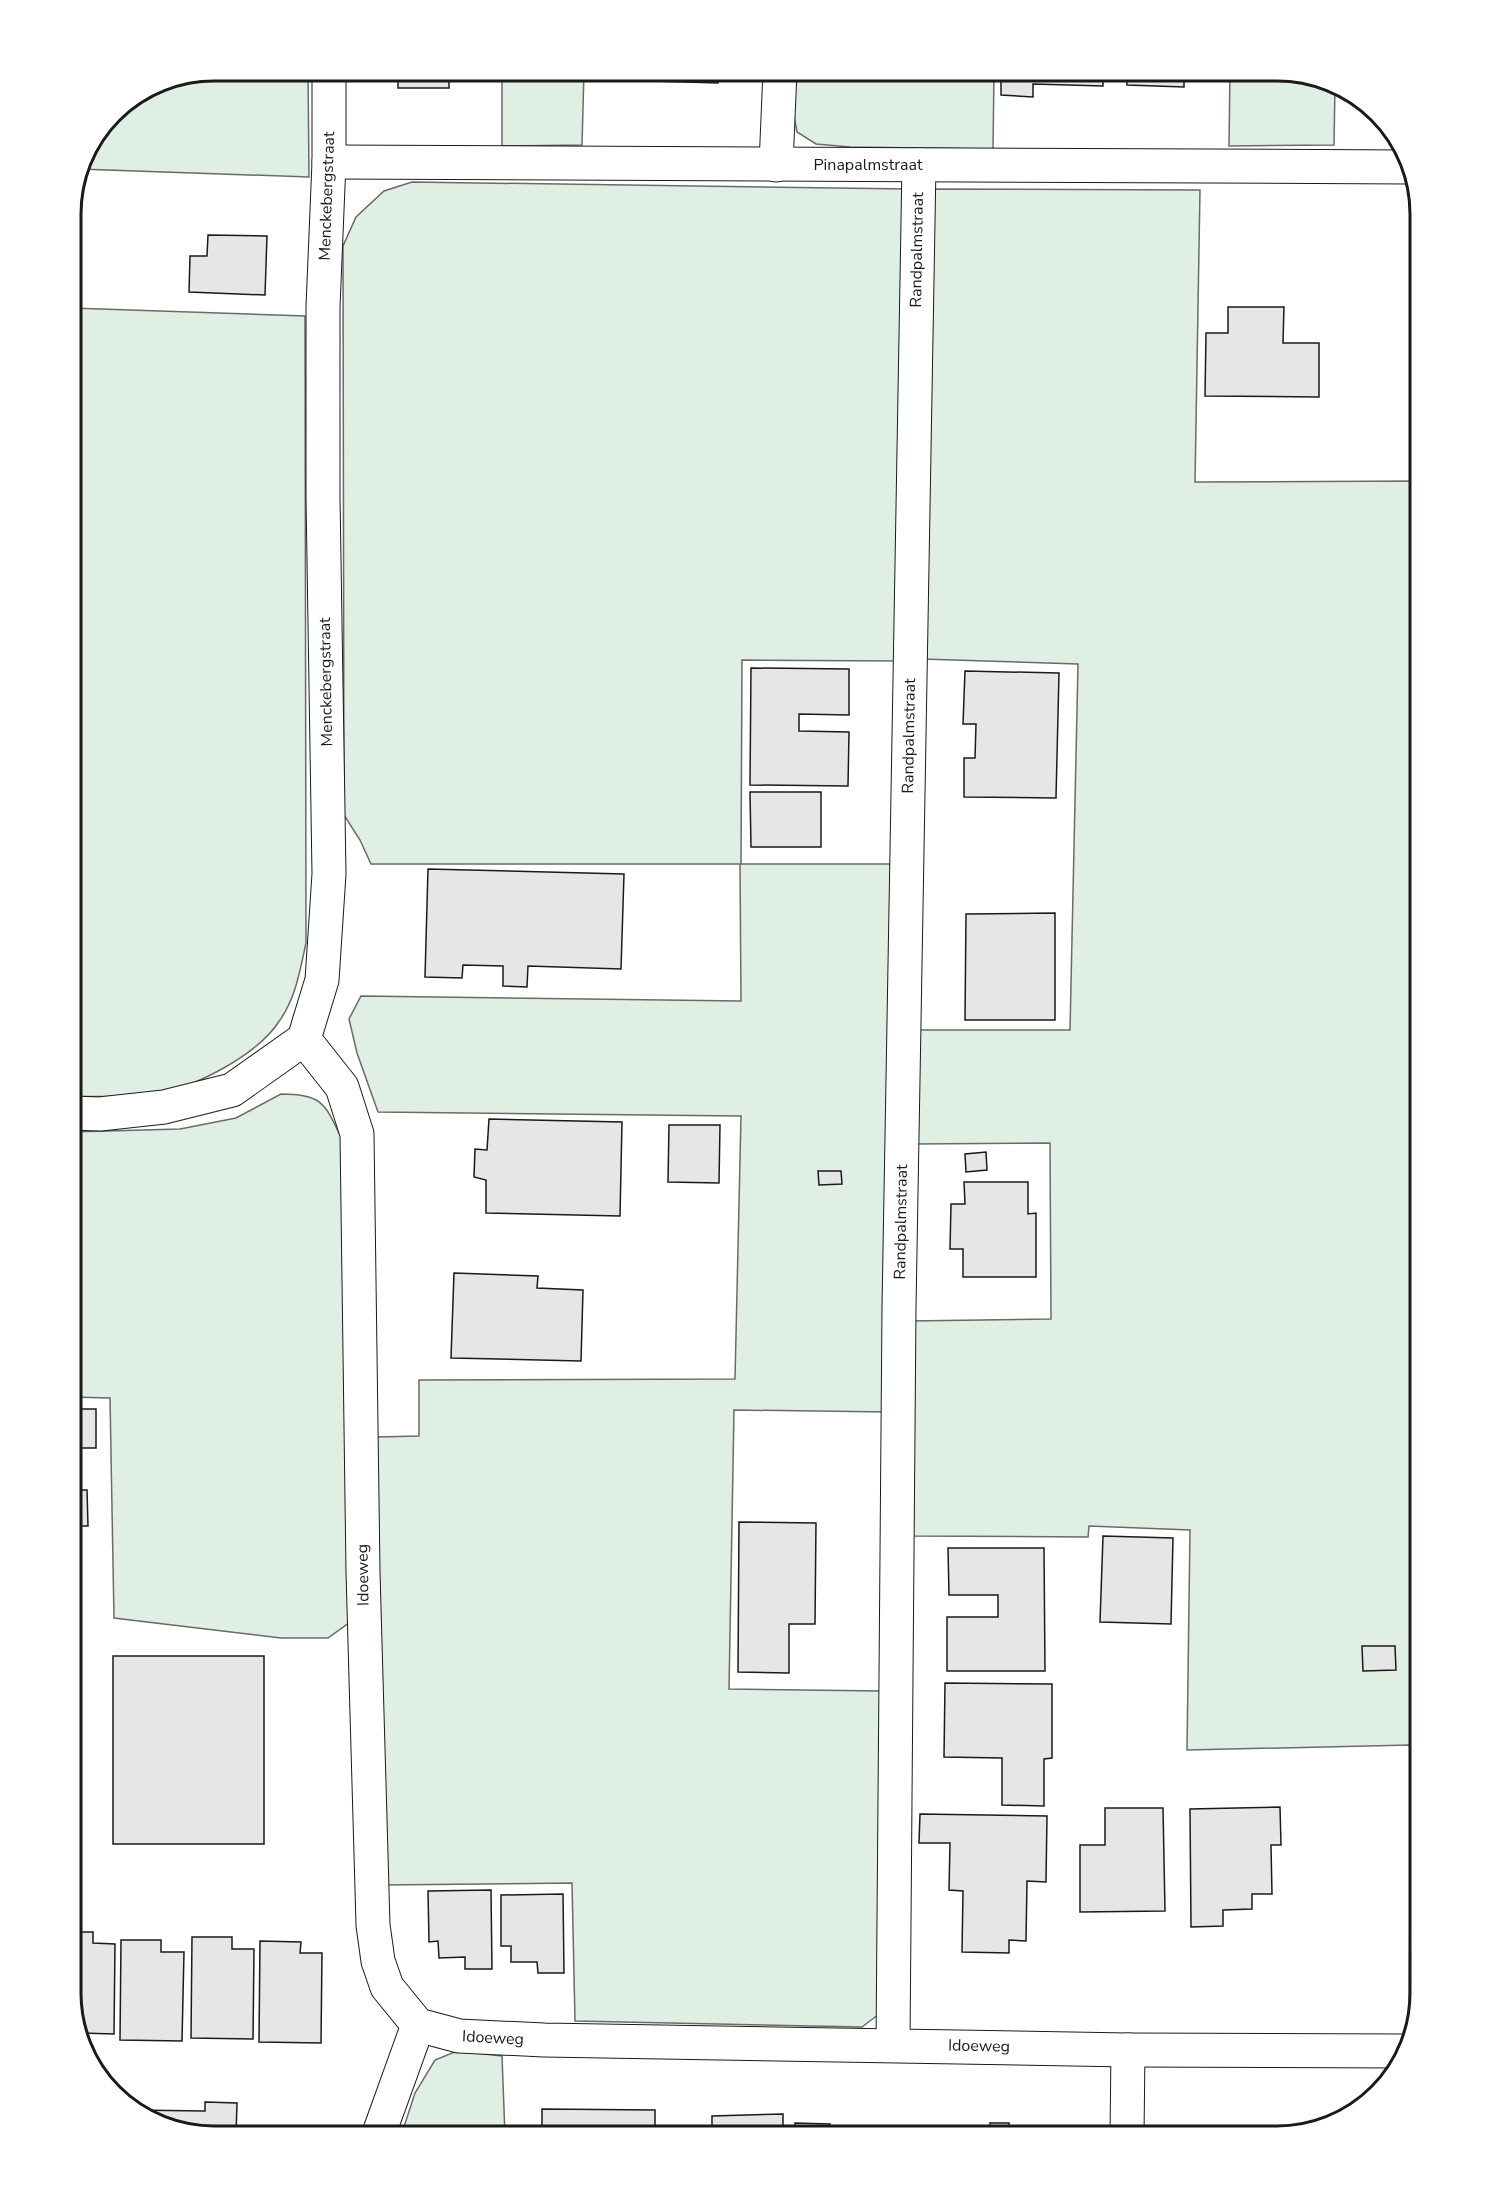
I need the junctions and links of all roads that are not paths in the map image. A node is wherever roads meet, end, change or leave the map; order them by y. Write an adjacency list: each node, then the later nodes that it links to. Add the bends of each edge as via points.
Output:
1 (329, 81): 3 (street, Menckebergstraat)
2 (780, 81): 4 (street)
3 (329, 162): 4 (street, Pinapalmstraat); 7 (street, Menckebergstraat, via 323,319 323,497 329,874 322,980)
4 (776, 165): 5 (street, Pinapalmstraat)
5 (919, 165): 6 (street, Pinapalmstraat); 10 (street, Randpalmstraat, via 899,1308)
6 (1401, 167)
7 (304, 1039): 8 (street, via 232,1090 164,1107); 9 (street, Idoeweg, via 342,1087 357,1134 373,1925 378,1961 387,1987)
8 (81, 1113)
9 (418, 2025): 10 (street, Idoeweg, via 459,2036 544,2040); 13 (street)
10 (893, 2044): 11 (street, Idoeweg)
11 (1128, 2050): 12 (street, Idoeweg); 14 (street)
12 (1397, 2051)
13 (382, 2126)
14 (1127, 2126)

